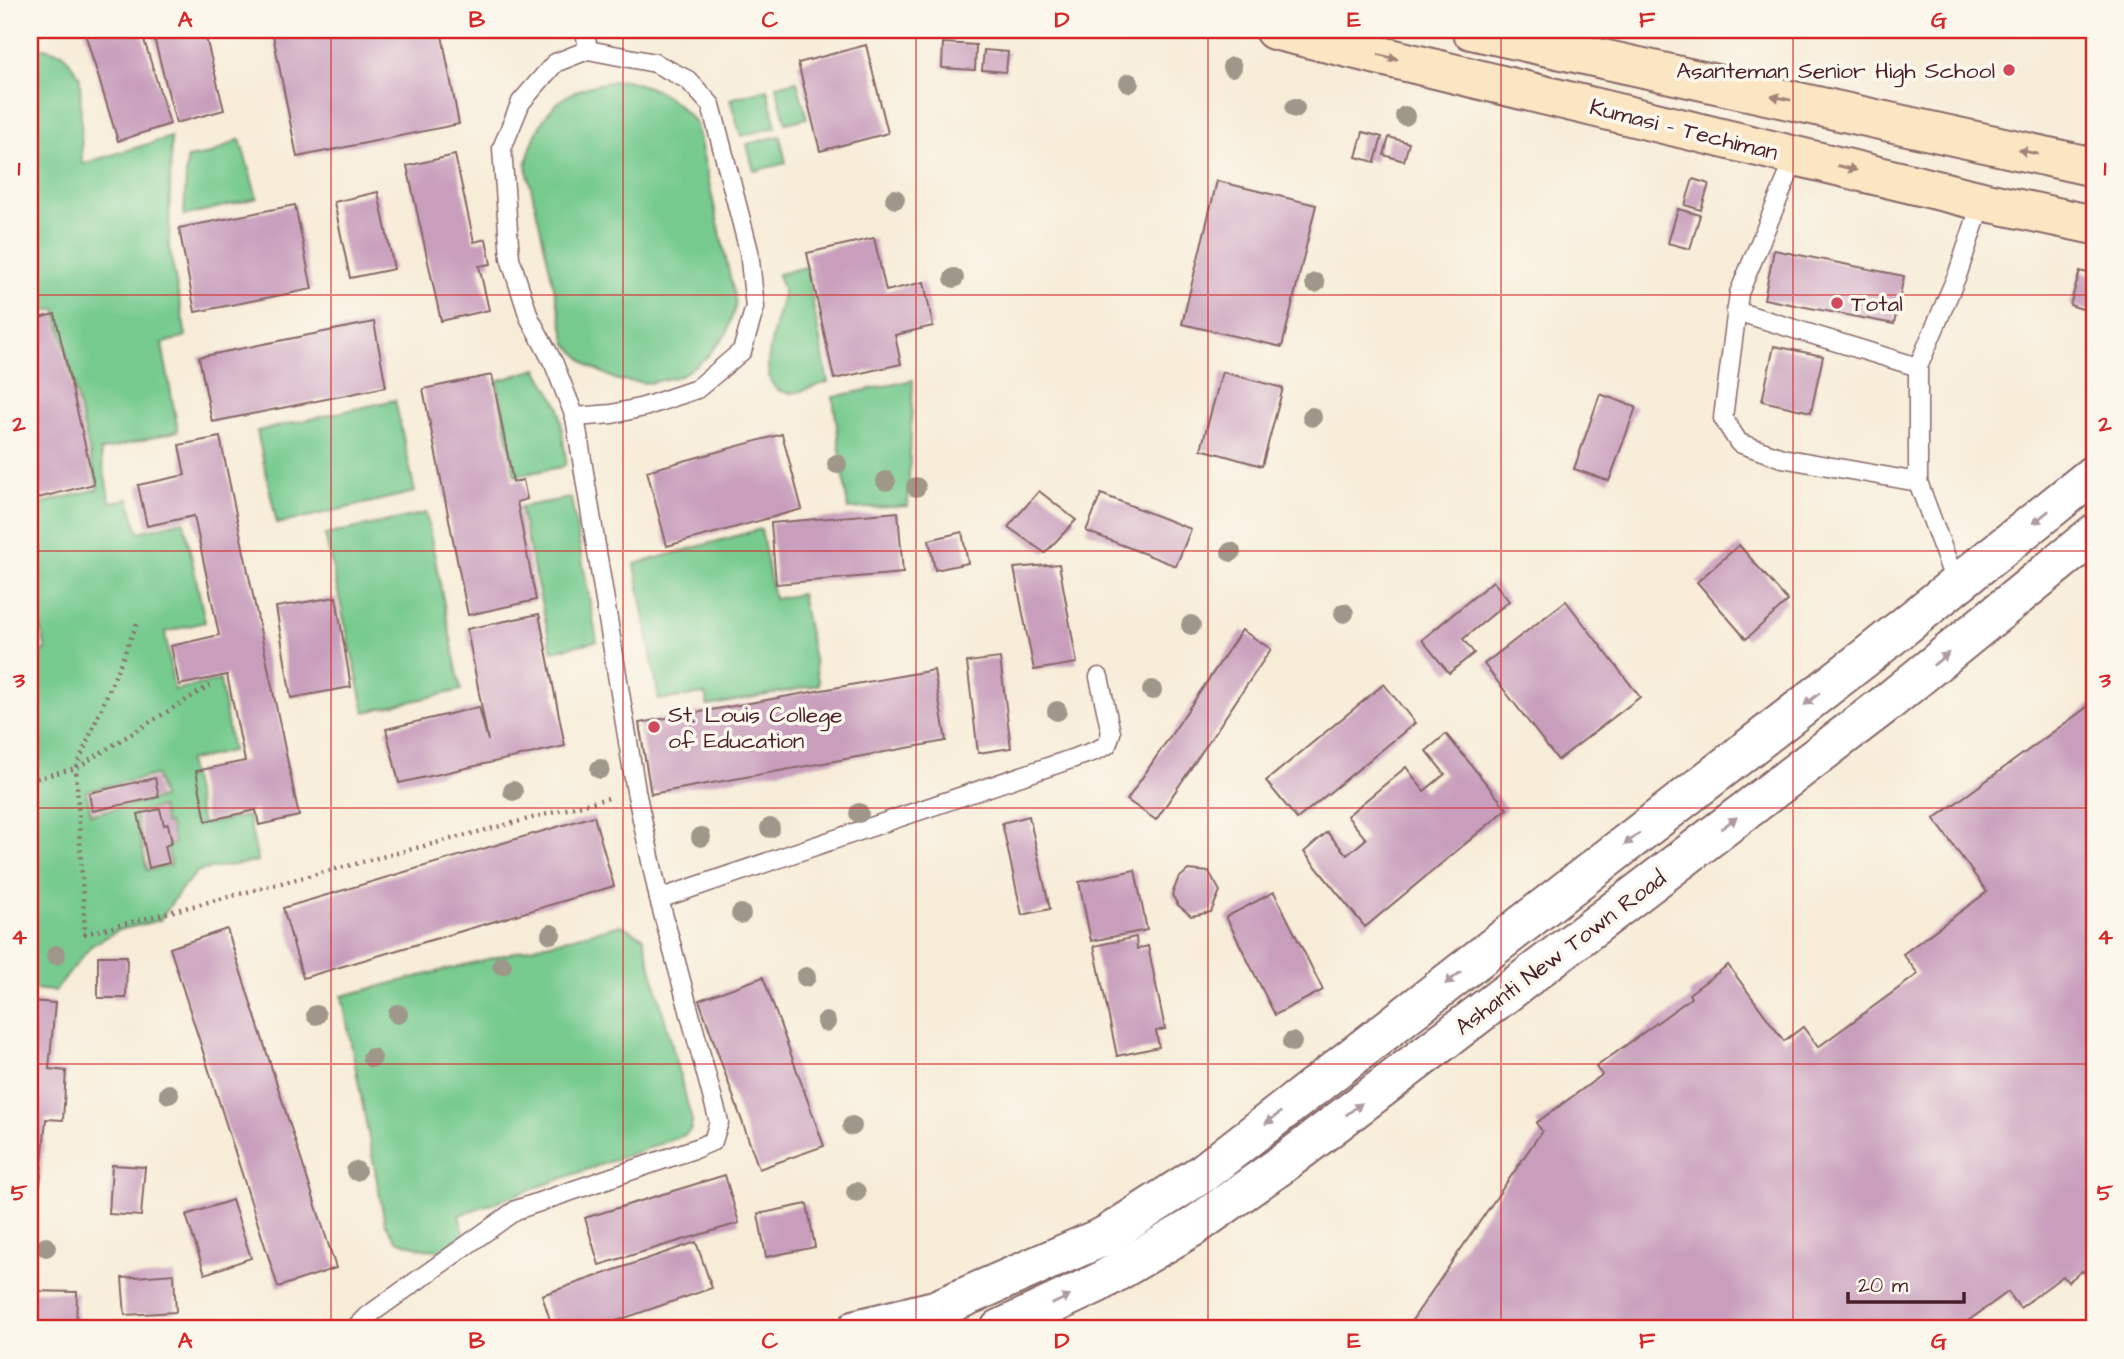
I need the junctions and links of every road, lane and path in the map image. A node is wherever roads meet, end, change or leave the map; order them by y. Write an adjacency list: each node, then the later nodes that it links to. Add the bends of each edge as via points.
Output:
1 (585, 30): 4 (lane)
2 (1274, 30): 5 (main road, Kumasi - Techiman, one-way to 5)
3 (1471, 30): 6 (main road, one-way to 3)
4 (588, 50): 11 (lane, via 555,63 521,102 502,148 510,258 529,317); 11 (lane, via 655,63 688,80 711,105 750,251 755,307 742,351 697,389 645,407)
5 (1796, 156): 7 (main road, Kumasi - Techiman, one-way to 7); 9 (lane, via 1739,293)
6 (2094, 167)
7 (1982, 201): 8 (main road, Kumasi - Techiman); 10 (lane, via 1958,274)
8 (2094, 225)
9 (1736, 311): 10 (lane); 13 (lane, via 1723,418 1739,443 1782,458)
10 (1917, 367): 13 (lane)
11 (575, 417): 21 (lane)
12 (2094, 474): 15 (street, Ashanti New Town Road, one-way to 15)
13 (1918, 482): 15 (lane)
14 (2094, 534): 25 (street, Ashanti New Town Road, one-way to 14, via 1098,1283 1193,1227 1281,1165 1877,710)
15 (1956, 584): 24 (street, Ashanti New Town Road, one-way to 24, via 1203,1173 1105,1237 934,1310)
16 (137, 624): 19 (path)
17 (1099, 677): 22 (lane, via 1111,733 1107,745)
18 (212, 684): 19 (path)
19 (76, 768): 20 (path); 21 (path, via 85,934)
20 (30, 779)
21 (636, 791): 22 (lane)
22 (659, 899): 23 (lane, via 719,1122 713,1140 516,1210)
23 (354, 1329)
24 (857, 1329)
25 (1000, 1329)

